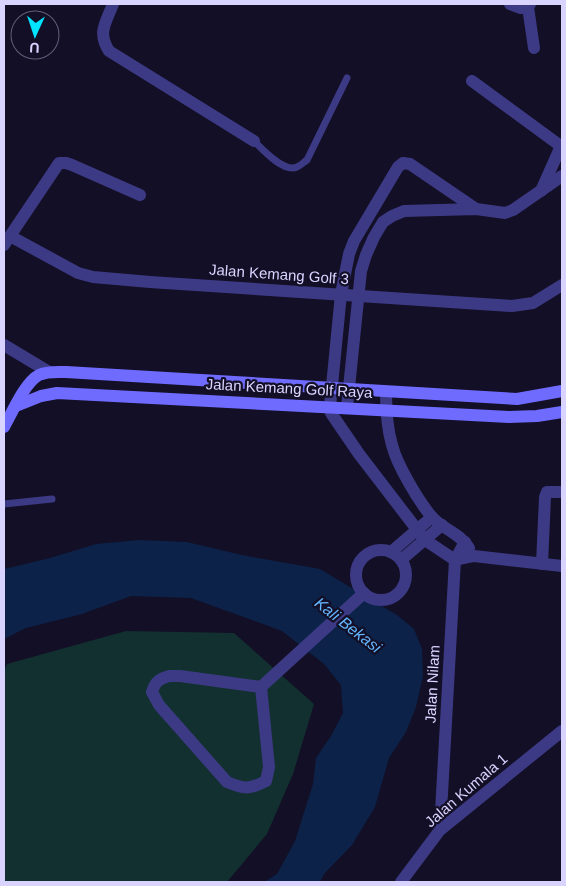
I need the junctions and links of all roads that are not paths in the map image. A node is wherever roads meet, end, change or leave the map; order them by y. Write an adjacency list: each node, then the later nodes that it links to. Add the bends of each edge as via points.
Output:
1 (113, 4): 7 (street, via 102,31 109,51)
2 (510, 4): 3 (street, via 521,8)
3 (529, 5): 4 (street)
4 (534, 48)
5 (347, 78): 7 (lane, via 307,160 296,168 278,163)
6 (472, 81): 8 (street)
7 (254, 141)
8 (562, 146): 10 (street)
9 (562, 176): 10 (street)
10 (541, 191): 13 (street, via 505,213)
11 (140, 195): 15 (street, via 72,165 58,163)
12 (376, 204): 13 (street, via 398,167 406,163); 14 (street); 17 (street, via 354,241)
13 (476, 209): 14 (street, via 404,212)
14 (392, 216): 18 (street, via 383,222 366,255)
15 (7, 241): 17 (street, Jalan Kemang Golf 3, via 94,277)
16 (562, 285): 18 (street, Jalan Kemang Golf 3, via 533,303 512,306)
17 (341, 294): 18 (street, Jalan Kemang Golf 3); 21 (street)
18 (358, 295): 22 (street)
19 (4, 345): 20 (street)
20 (49, 372): 21 (street, Jalan Kemang Golf Raya); 26 (street, via 34,378)
21 (332, 389): 22 (street, Jalan Kemang Golf Raya); 27 (street)
22 (349, 390): 24 (street, Jalan Kemang Golf Raya); 28 (street)
23 (562, 391): 25 (street, Jalan Kemang Golf Raya, via 517,399)
24 (386, 392): 25 (street, Jalan Kemang Golf Raya); 29 (street)
25 (464, 396): 31 (street)
26 (16, 406): 27 (street, Jalan Kemang Golf Raya, via 57,393); 32 (street)
27 (330, 406): 28 (street, Jalan Kemang Golf Raya); 37 (street, via 333,418)
28 (347, 407): 29 (street, Jalan Kemang Golf Raya)
29 (386, 410): 31 (street, Jalan Kemang Golf Raya); 36 (street, via 397,458 418,498)
30 (562, 412): 31 (street, Jalan Kemang Golf Raya, via 509,417)
31 (463, 414)
32 (4, 427)
33 (562, 492): 43 (street, via 547,492 545,497)
34 (52, 499): 35 (lane)
35 (4, 504)
36 (437, 521): 37 (street); 38 (street); 39 (street)
37 (417, 530): 38 (street); 40 (street)
38 (425, 540): 40 (street); 42 (street)
39 (466, 542): 41 (street); 42 (street, Jalan Nilam)
40 (396, 556): 45 (street, via 381,550 361,560 356,574); 45 (street, via 406,575 401,590 395,596 380,600)
41 (474, 556): 42 (street); 43 (street)
42 (455, 560): 48 (street, Jalan Nilam)
43 (542, 564): 44 (street)
44 (562, 566)
45 (364, 593): 46 (street)
46 (264, 684): 46 (street, via 269,767 266,781 252,788 227,782 159,705 152,692 154,684 169,676)
47 (562, 731): 48 (street, Jalan Kumala 1)
48 (440, 830): 49 (street, Jalan Kumala 1)
49 (400, 882)

